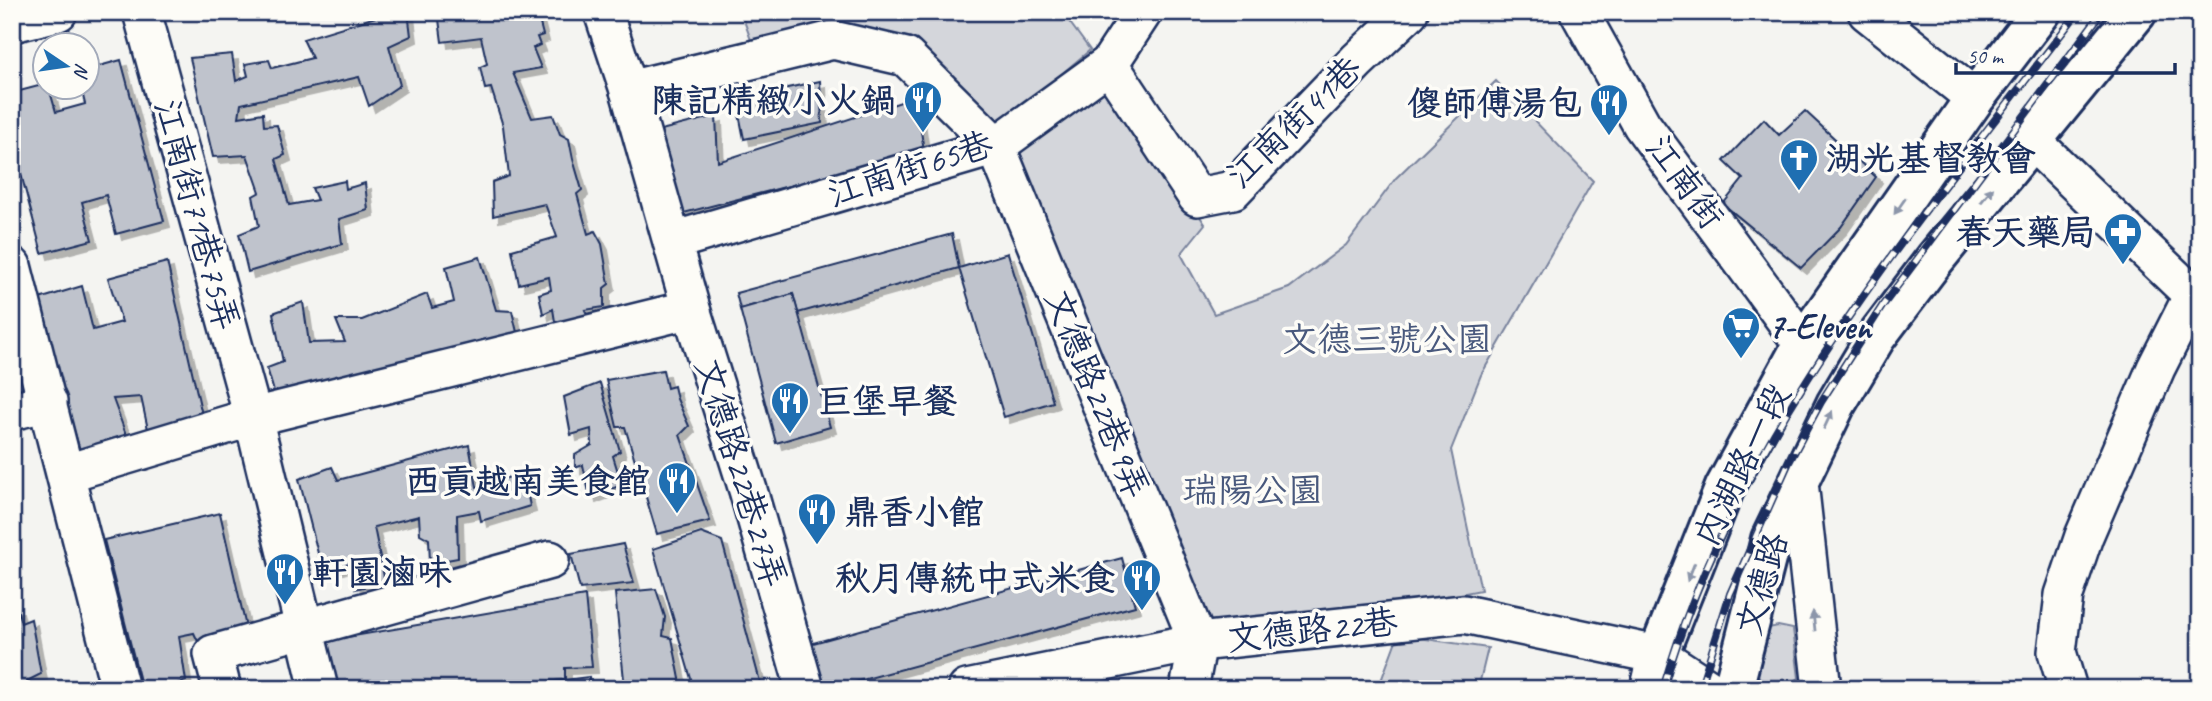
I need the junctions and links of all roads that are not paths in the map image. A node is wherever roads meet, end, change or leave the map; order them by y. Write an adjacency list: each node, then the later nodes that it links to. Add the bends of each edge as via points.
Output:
1 (58, 12): 10 (street)
2 (142, 12): 23 (street, 江南街71巷75弄)
3 (603, 12): 12 (street, 文德路22巷27弄)
4 (1143, 12): 11 (street, 江南街65巷)
5 (1409, 12): 11 (street, 江南街41巷, via 1233,190 1198,197)
6 (1579, 12): 20 (street, 江南街, via 1642,124)
7 (1867, 12): 13 (street)
8 (2041, 12): 13 (main road, 內湖路一段)
9 (2137, 12): 14 (main road, 內湖路一段)
10 (18, 18)
11 (1109, 64): 15 (street, 江南街65巷)
12 (629, 90): 15 (street, via 833,40 906,57); 16 (street, 文德路22巷27弄)
13 (1975, 98): 20 (main road, 內湖路一段, one-way to 20)
14 (2031, 140): 18 (street); 25 (main road, 內湖路一段, one-way to 14, via 1836,404 1877,337)
15 (996, 146): 16 (street, 江南街65巷); 28 (street, 文德路22巷9弄)
16 (675, 249): 19 (street, 文德路22巷27弄)
17 (12, 266): 21 (street)
18 (2197, 295): 39 (street, via 2156,368 2089,524 2064,596 2057,652)
19 (691, 309): 23 (street); 33 (street, 文德路22巷27弄)
20 (1803, 344): 29 (main road, 內湖路一段, one-way to 29, via 1725,486)
21 (48, 402): 22 (street); 24 (street)
22 (12, 411)
23 (253, 417): 24 (street); 27 (street, 江南街71巷75弄)
24 (67, 473): 30 (street)
25 (1799, 482): 37 (main road, 文德路, via 1771,539); 38 (street, one-way to 25)
26 (550, 560): 27 (street)
27 (304, 627): 31 (street, via 213,654); 32 (street, 江南街71巷75弄)
28 (1198, 642): 29 (street, 文德路22巷, via 1464,614); 34 (street, 文德路22巷); 35 (street)
29 (1654, 672): 36 (street)
30 (120, 689)
31 (222, 689)
32 (318, 689)
33 (805, 689)
34 (967, 689)
35 (1189, 689)
36 (1710, 689)
37 (1733, 689)
38 (1822, 689)
39 (2068, 689)

